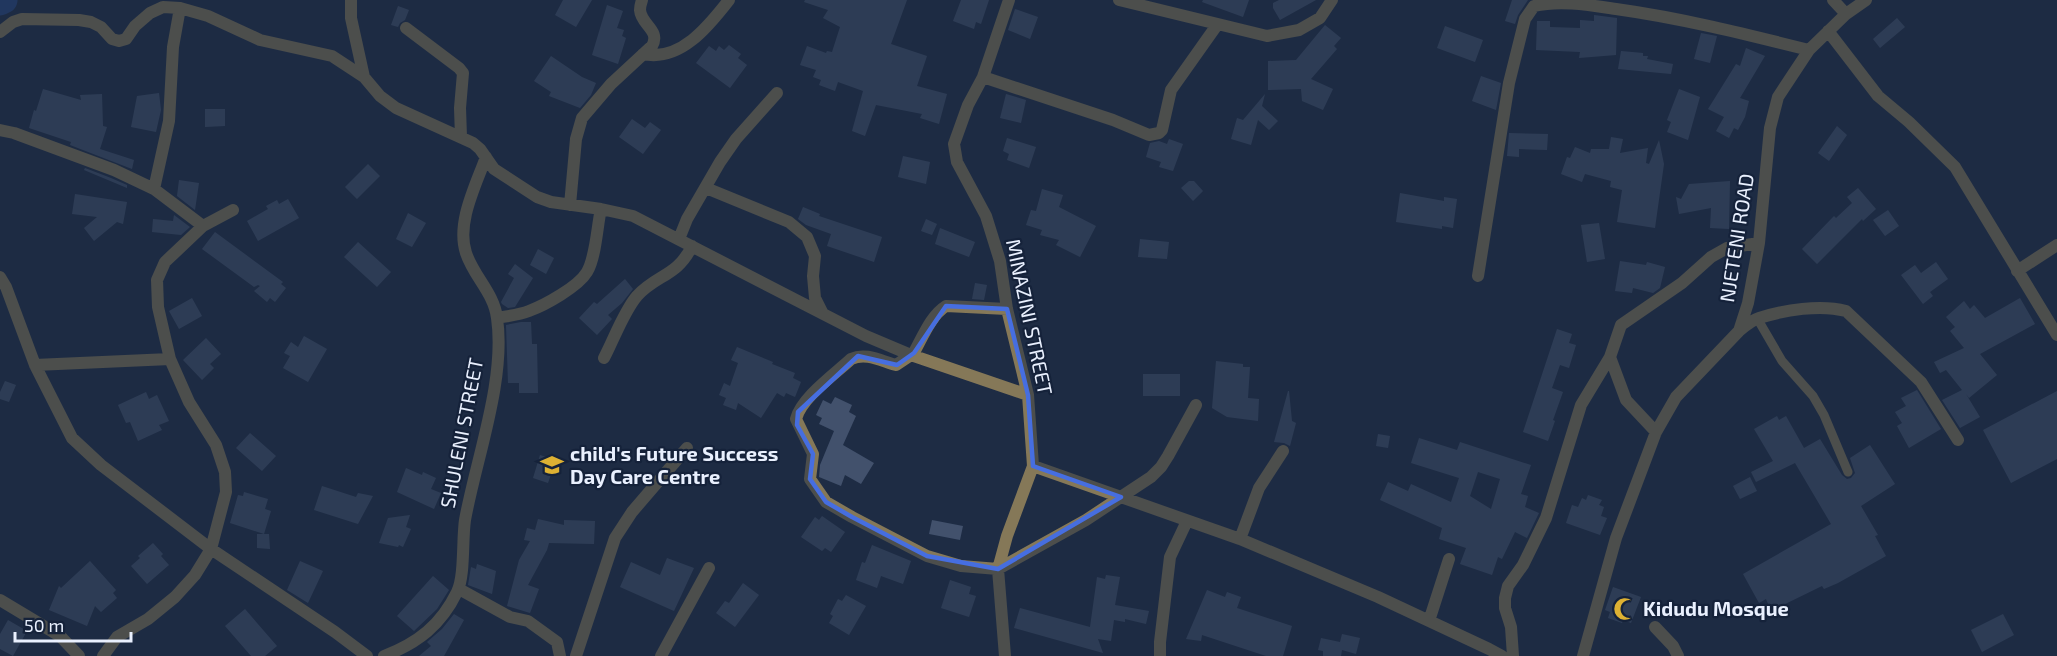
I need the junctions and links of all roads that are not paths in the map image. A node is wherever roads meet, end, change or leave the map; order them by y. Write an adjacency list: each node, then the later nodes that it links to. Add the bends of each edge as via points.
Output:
1 (351, 0): 18 (street)
2 (642, 0): 17 (street, via 642,16 655,35 652,46)
3 (729, 0): 17 (street, via 689,43 664,56)
4 (1009, 0): 19 (street, MINAZINI STREET)
5 (1119, 0): 10 (street)
6 (1332, 0): 12 (street, via 1320,18 1299,30 1267,36)
7 (1833, 0): 11 (street)
8 (1866, 0): 11 (street, NJETENI ROAD)
9 (178, 4): 15 (street, via 150,13 126,39 119,41 101,27 79,20 22,19); 18 (street, via 260,40 332,56); 25 (street, via 169,120)
10 (1155, 4): 12 (street)
11 (1846, 14): 14 (street, NJETENI ROAD)
12 (1217, 25): 19 (street, via 1171,90 1159,133 1149,135)
13 (406, 28): 22 (street, via 463,73)
14 (1828, 31): 16 (street, NJETENI ROAD); 34 (street, via 1878,96 1955,167)
15 (0, 32)
16 (1809, 50): 31 (street, NJETENI ROAD, via 1778,97 1770,128); 35 (street, via 1632,11 1548,2 1534,6 1525,19 1509,83)
17 (643, 54): 26 (street, via 595,100 582,118 576,139)
18 (364, 77): 22 (street, via 396,108)
19 (983, 77): 37 (street, MINAZINI STREET, via 954,144 957,162 986,216 1000,261)
20 (777, 93): 24 (street, via 736,139)
21 (0, 130): 25 (street, via 114,170)
22 (460, 137): 23 (street, via 473,142)
23 (486, 157): 26 (street, via 494,170 525,190 551,202); 39 (street, SHULENI STREET, via 463,235 466,254 490,294)
24 (706, 188): 30 (street); 38 (street, via 789,222 807,237 815,256 815,298)
25 (154, 189): 29 (street)
26 (570, 205): 27 (street)
27 (601, 208): 30 (street, via 633,216); 39 (street, via 591,262 581,280 529,312)
28 (233, 210): 29 (street)
29 (203, 226): 46 (street, via 165,262 156,280)
30 (679, 239): 33 (street)
31 (1760, 243): 41 (street, NJETENI ROAD); 44 (street, via 1727,248 1711,257 1682,283 1626,320)
32 (2057, 245): 34 (street)
33 (692, 246): 38 (street); 45 (street, via 677,268 636,297)
34 (2017, 271): 42 (street)
35 (1478, 276)
36 (0, 277): 47 (street)
37 (1007, 309): 43 (street, via 946,306 932,320); 48 (street, MINAZINI STREET)
38 (822, 312): 43 (street)
39 (497, 318): 63 (street, SHULENI STREET, via 497,364 465,522)
40 (1757, 318): 41 (street); 51 (street, via 1830,307 1846,311 1921,382); 55 (lane, via 1782,361 1813,396)
41 (1739, 331): 50 (street, NJETENI ROAD, via 1676,397)
42 (2057, 335)
43 (912, 356): 48 (street); 62 (street, via 896,365 858,356 810,397 796,419 813,454 810,479 826,502 927,556 962,566)
44 (1610, 357): 50 (street, via 1626,400); 77 (street, via 1581,405 1546,518 1508,586 1505,608)
45 (604, 358)
46 (170, 359): 47 (street); 59 (street, via 189,402 216,445 225,472 226,492)
47 (35, 365): 59 (street, via 72,438 101,465)
48 (1028, 395): 54 (street, MINAZINI STREET)
49 (1196, 405): 56 (street, via 1161,467)
50 (1656, 432): 78 (street, NJETENI ROAD, via 1616,538)
51 (1958, 440)
52 (687, 448): 72 (street, via 615,538)
53 (1283, 450): 58 (street, via 1264,479)
54 (1033, 466): 56 (street); 62 (street, MINAZINI STREET, via 1006,536)
55 (1848, 472)
56 (1121, 497): 57 (street); 62 (street)
57 (1186, 521): 58 (street); 75 (street, via 1170,557)
58 (1240, 539): 65 (street)
59 (211, 549): 68 (street, via 175,597 117,637); 69 (street)
60 (1449, 559): 65 (street)
61 (709, 568): 73 (street)
62 (998, 569): 74 (street, MINAZINI STREET)
63 (459, 589): 70 (street, SHULENI STREET, via 428,633); 71 (street, via 510,617 528,621 556,642)
64 (0, 600): 67 (street, via 60,636)
65 (1429, 621): 76 (street)
66 (1655, 627): 79 (street)
67 (79, 656)
68 (104, 656)
69 (368, 656)
70 (384, 656)
71 (560, 656)
72 (576, 656)
73 (661, 656)
74 (1005, 656)
75 (1160, 656)
76 (1502, 656)
77 (1513, 656)
78 (1583, 656)
79 (1678, 656)

